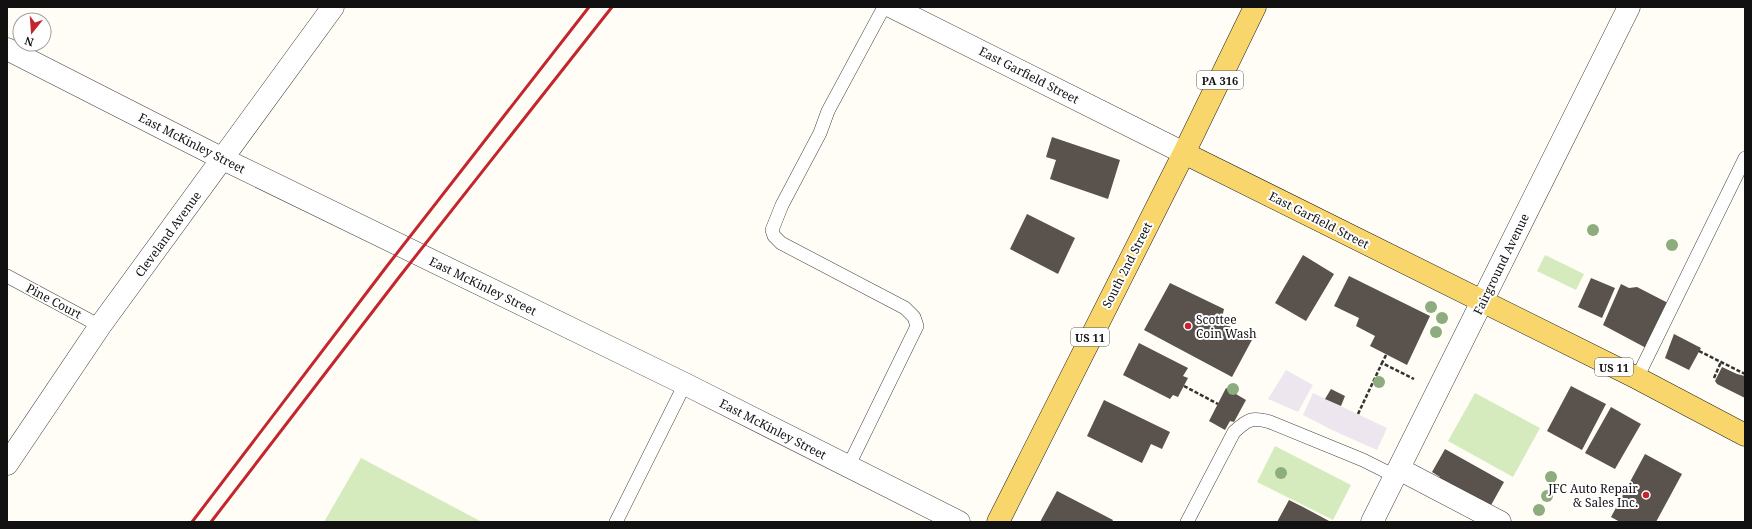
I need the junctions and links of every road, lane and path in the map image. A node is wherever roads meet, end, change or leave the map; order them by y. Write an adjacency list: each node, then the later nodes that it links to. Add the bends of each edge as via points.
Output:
1 (333, 7): 9 (street, Cleveland Avenue)
2 (884, 7): 27 (lane, via 828,111 820,133 782,205 772,230 781,243 905,308 914,317 917,326)
3 (892, 7): 7 (street, East Garfield Street)
4 (1255, 7): 7 (main road, South 2nd Street / PA 316)
5 (1629, 7): 11 (street, Fairground Avenue)
6 (7, 49): 9 (street, East McKinley Street)
7 (1184, 153): 11 (main road, East Garfield Street / US 11); 31 (main road, South 2nd Street / US 11)
8 (1745, 158): 18 (lane)
9 (222, 159): 12 (street, Cleveland Avenue); 21 (street, East McKinley Street)
10 (7, 276): 12 (lane, Pine Court)
11 (1483, 301): 18 (main road, East Garfield Street / US 11); 28 (street, Fairground Avenue)
12 (100, 326): 26 (street, Cleveland Avenue)
13 (1699, 351): 15 (path)
14 (1386, 355): 16 (path)
15 (1721, 362): 17 (path); 19 (path)
16 (1382, 363): 20 (path); 24 (path)
17 (1745, 374)
18 (1637, 378): 25 (main road, East Garfield Street / US 11)
19 (1714, 378)
20 (1414, 379)
21 (685, 384): 27 (street, East McKinley Street); 29 (lane)
22 (1184, 386): 23 (path)
23 (1218, 404)
24 (1358, 414)
25 (1745, 435)
26 (7, 464)
27 (848, 467): 30 (street, East McKinley Street)
28 (1397, 473): 32 (lane, via 1255,418 1234,432); 33 (street, Fairground Avenue); 34 (street)
29 (616, 522)
30 (959, 522)
31 (998, 522)
32 (1187, 522)
33 (1372, 522)
34 (1500, 522)

